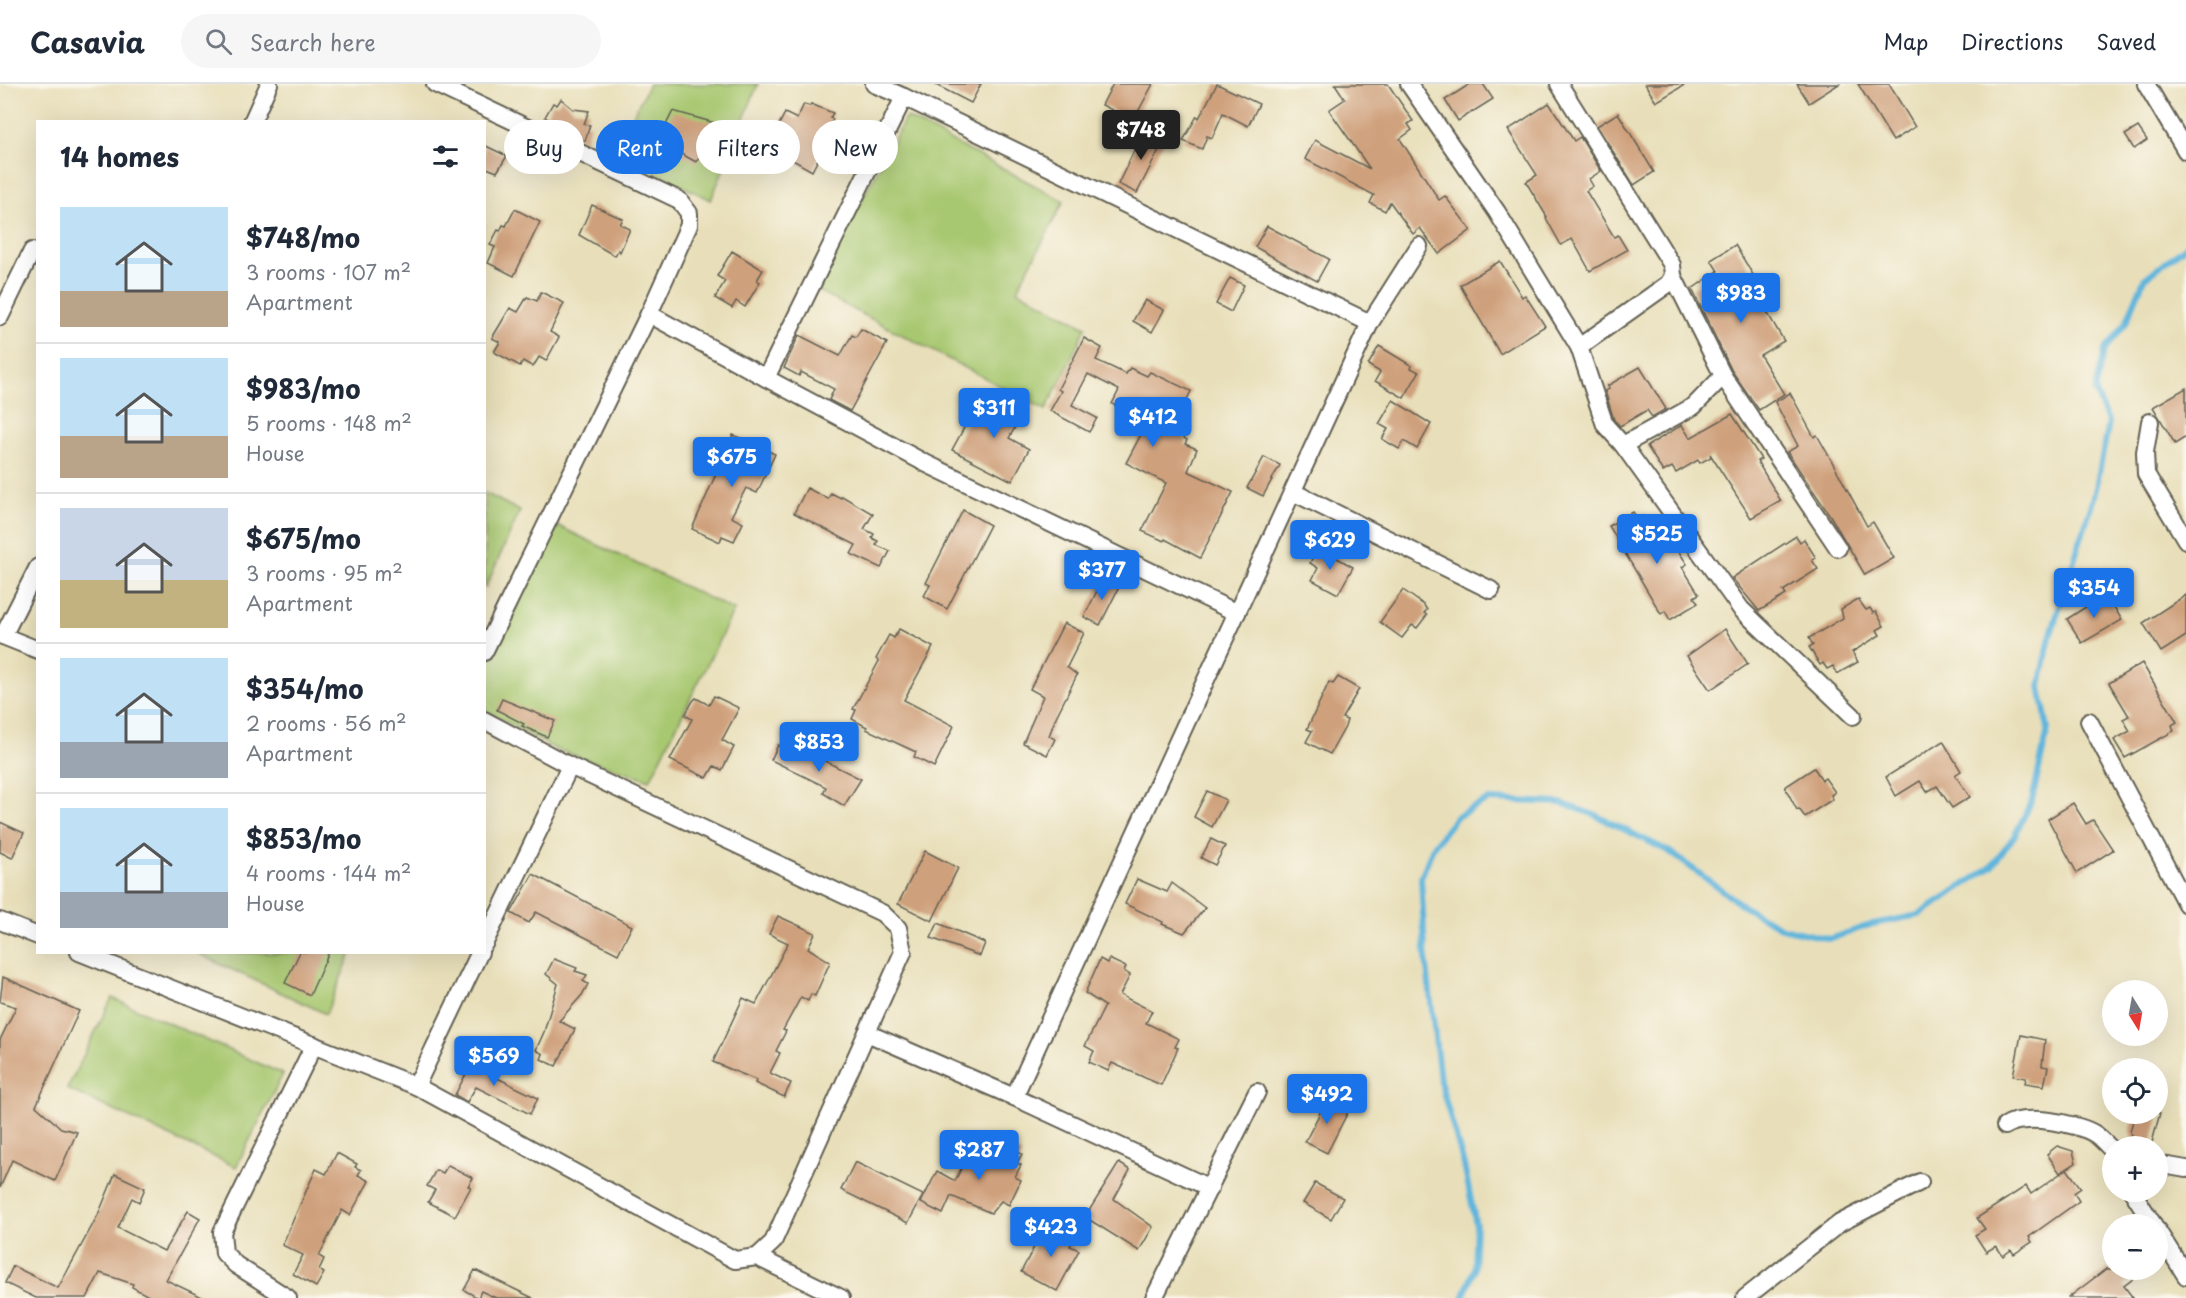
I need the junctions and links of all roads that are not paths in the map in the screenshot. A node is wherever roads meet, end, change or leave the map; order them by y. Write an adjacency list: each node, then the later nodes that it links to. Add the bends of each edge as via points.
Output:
1 (269, 84): 8 (street)
2 (435, 84): 13 (street, via 679,200 688,213 689,225)
3 (874, 84): 7 (street)
4 (1409, 84): 16 (street, via 1497,212)
5 (1558, 84): 12 (street, via 1672,265)
6 (2146, 84): 9 (street)
7 (904, 98): 15 (street); 18 (street)
8 (253, 120)
9 (2186, 151)
10 (1419, 246): 15 (street)
11 (32, 250): 14 (street)
12 (1672, 276): 16 (street, via 1668,284); 17 (street)
13 (649, 314): 18 (street); 28 (street)
14 (0, 317)
15 (1370, 323): 21 (street)
16 (1579, 347): 20 (street, via 1605,425)
17 (1723, 376): 20 (street, via 1694,406); 23 (street)
18 (766, 378): 26 (street, via 926,463)
19 (2150, 422): 22 (street, via 2146,474)
20 (1623, 445): 30 (street, via 1741,609)
21 (1293, 492): 25 (street); 26 (street)
22 (2186, 540)
23 (1838, 548)
24 (36, 571): 27 (street)
25 (1491, 590)
26 (1237, 613): 44 (street)
27 (2, 635): 29 (street)
28 (486, 648)
29 (36, 649)
30 (1853, 716)
31 (486, 721): 33 (street)
32 (2089, 721): 34 (street)
33 (570, 766): 37 (street); 40 (street, via 882,913 898,928 903,952)
34 (2186, 904)
35 (0, 921): 36 (street)
36 (36, 935)
37 (486, 940)
38 (84, 954): 41 (street)
39 (479, 954): 42 (street)
40 (867, 1033): 44 (street); 52 (street, via 774,1242)
41 (314, 1045): 42 (street); 54 (street, via 222,1232 224,1253 236,1265)
42 (416, 1086): 52 (street, via 735,1260)
43 (1257, 1092): 50 (street)
44 (1014, 1097): 50 (street)
45 (2005, 1126): 46 (street, via 2027,1118 2045,1120 2094,1133)
46 (2102, 1141)
47 (2168, 1166): 48 (street)
48 (2186, 1169)
49 (1920, 1182): 57 (street, via 1840,1223)
50 (1209, 1188): 56 (street)
51 (2168, 1247): 53 (street)
52 (757, 1257): 55 (street)
53 (2186, 1276)
54 (288, 1298)
55 (841, 1298)
56 (1154, 1298)
57 (1745, 1298)

